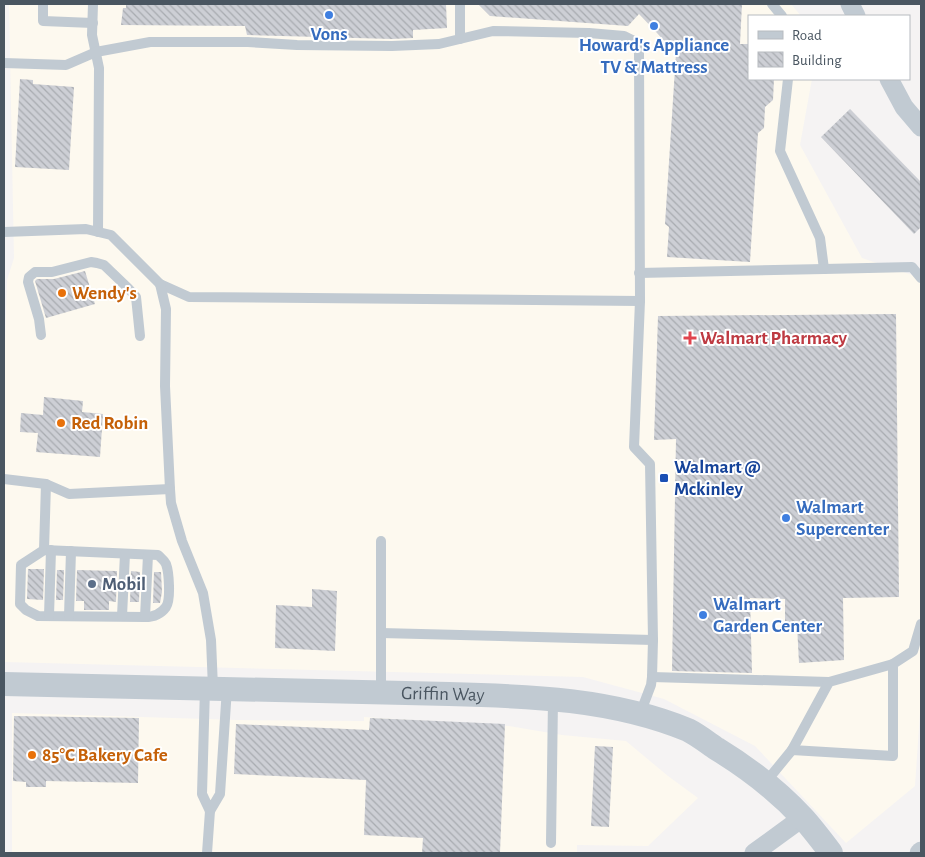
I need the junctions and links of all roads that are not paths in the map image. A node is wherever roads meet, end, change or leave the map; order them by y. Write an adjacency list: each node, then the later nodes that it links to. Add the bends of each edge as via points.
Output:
1 (43, 4): 6 (lane, via 43,22)
2 (93, 4): 6 (lane)
3 (460, 4): 7 (lane)
4 (772, 4): 5 (lane)
5 (781, 15)
6 (92, 23): 8 (lane)
7 (460, 39): 8 (lane, via 439,44 392,46 150,42); 16 (lane, via 493,31 624,36 636,42 639,52)
8 (96, 52): 9 (lane, via 66,65); 14 (lane, via 99,68)
9 (4, 63)
10 (788, 80): 15 (lane, via 780,151 820,238)
11 (890, 80): 12 (street, via 904,107)
12 (921, 127)
13 (4, 232): 14 (lane, via 86,229)
14 (98, 232): 18 (lane, via 111,235)
15 (824, 269): 16 (lane); 17 (lane, via 912,267)
16 (639, 273): 19 (lane)
17 (921, 278)
18 (160, 284): 19 (lane, via 189,297); 24 (lane, via 166,309 165,386)
19 (640, 300): 36 (lane, via 634,447 650,464)
20 (41, 335): 21 (lane, via 29,277 34,272 52,272 97,262 136,297)
21 (140, 336)
22 (4, 479): 23 (lane)
23 (46, 484): 24 (lane, via 69,494); 26 (lane)
24 (170, 489): 41 (lane, via 182,541 204,593)
25 (381, 541): 35 (lane)
26 (47, 550): 27 (lane); 30 (lane); 30 (lane, via 20,565 20,604 38,616)
27 (72, 551): 28 (lane); 31 (lane)
28 (125, 554): 29 (lane); 32 (lane)
29 (148, 555): 33 (lane); 33 (lane, via 158,555 165,561 169,601 166,608 154,617)
30 (49, 616): 31 (lane)
31 (69, 616): 32 (lane)
32 (122, 616): 33 (lane)
33 (145, 617)
34 (921, 624): 37 (lane, via 913,651)
35 (381, 633): 36 (lane); 42 (lane)
36 (653, 640): 38 (lane)
37 (893, 664): 39 (lane); 45 (lane, via 893,756)
38 (652, 677): 39 (lane); 44 (lane)
39 (828, 682): 45 (lane)
40 (4, 684): 41 (street, Griffin Way)
41 (215, 688): 42 (street, Griffin Way); 47 (lane, via 202,794); 47 (lane, via 220,794)
42 (381, 692): 43 (street, Griffin Way)
43 (553, 700): 44 (street, Griffin Way, via 595,704); 49 (lane)
44 (640, 714): 46 (street, Griffin Way, via 690,731)
45 (792, 750): 46 (lane)
46 (765, 784): 48 (street, Griffin Way)
47 (210, 811): 50 (lane)
48 (802, 818): 51 (street); 52 (street, Griffin Way)
49 (551, 844)
50 (207, 853)
51 (754, 853)
52 (831, 853)

